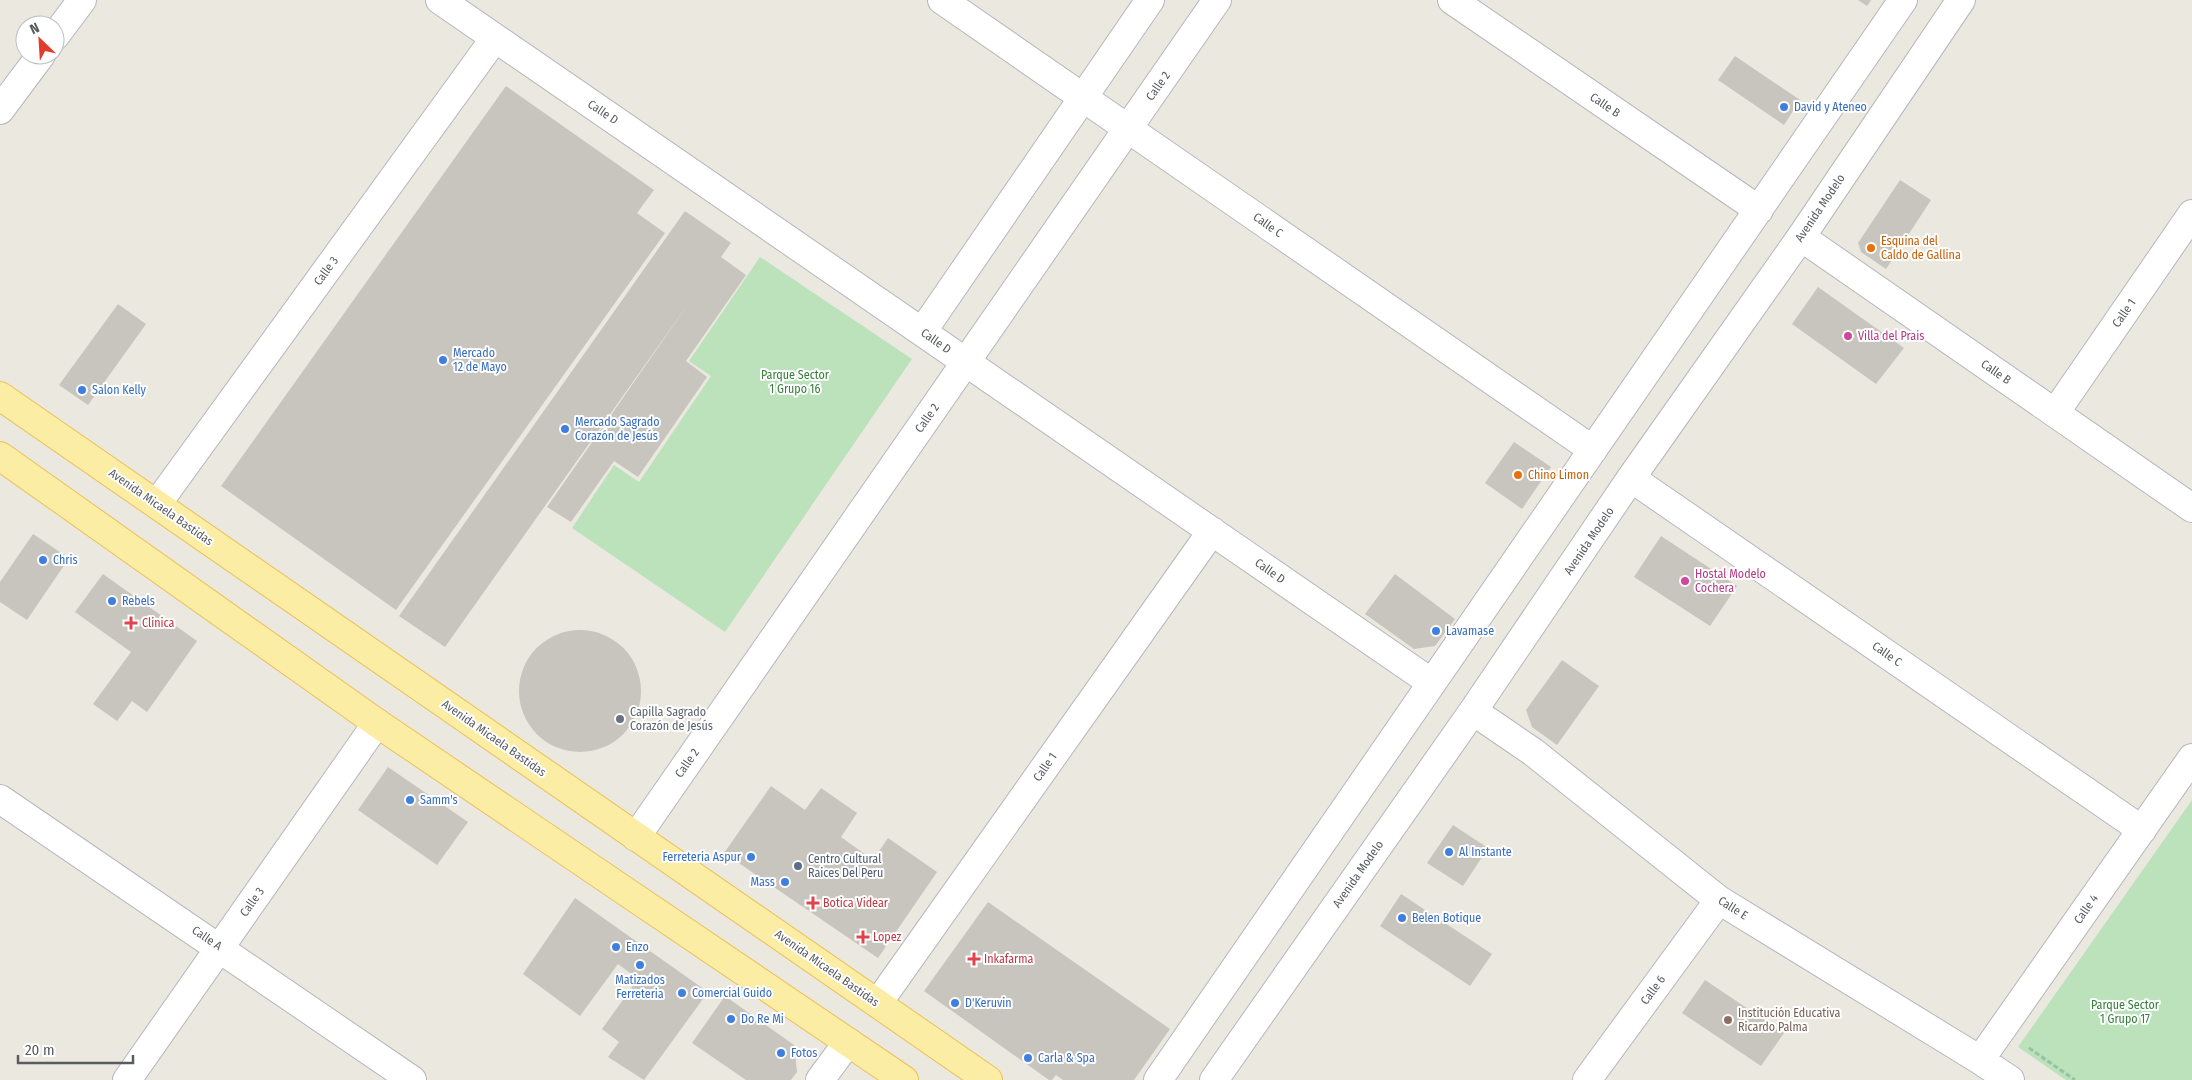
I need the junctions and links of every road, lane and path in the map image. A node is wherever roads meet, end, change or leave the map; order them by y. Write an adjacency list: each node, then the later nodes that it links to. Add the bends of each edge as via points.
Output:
1 (82, 0): 9 (street)
2 (440, 0): 10 (street, Calle D)
3 (942, 0): 12 (street, Calle C)
4 (1150, 0): 12 (street)
5 (1218, 0): 14 (street, Calle 2)
6 (1452, 0): 15 (street, Calle B)
7 (1903, 0): 15 (street)
8 (1961, 0): 17 (street, Avenida Modelo)
9 (65, 23)
10 (495, 38): 18 (street, Calle D); 25 (street, Calle 3)
11 (34, 65): 13 (street)
12 (1083, 98): 14 (street, Calle C); 18 (street)
13 (0, 110)
14 (1128, 128): 19 (street, Calle 2); 22 (street, Calle C)
15 (1759, 210): 22 (street)
16 (2192, 214): 21 (street, Calle 1)
17 (1801, 237): 21 (street, Calle B); 24 (street, Avenida Modelo)
18 (922, 332): 19 (street, Calle D)
19 (966, 362): 27 (street, Calle D); 34 (street, Calle 2)
20 (0, 396): 25 (main road, Avenida Micaela Bastidas)
21 (2055, 413): 26 (street, Calle B)
22 (1593, 450): 28 (street)
23 (0, 456): 30 (main road)
24 (1631, 478): 29 (street, Avenida Modelo); 33 (street, Calle C)
25 (157, 504): 34 (main road, Avenida Micaela Bastidas)
26 (2192, 508)
27 (1212, 531): 28 (street, Calle D); 37 (street, Calle 1)
28 (1432, 683): 46 (street)
29 (1473, 711): 35 (street, Calle E, via 1533,752); 47 (street, Avenida Modelo)
30 (377, 724): 36 (street, Calle 3); 38 (main road)
31 (2192, 758): 33 (street, Calle 4)
32 (0, 799): 36 (street, Calle A)
33 (2142, 830): 40 (street, Calle 4)
34 (636, 837): 37 (main road, Avenida Micaela Bastidas)
35 (1719, 900): 40 (street, Calle E); 48 (street, Calle 6)
36 (220, 947): 41 (street, Calle 3); 42 (street, Calle A)
37 (878, 1003): 45 (main road, Avenida Micaela Bastidas)
38 (848, 1042): 43 (street); 44 (main road)
39 (2024, 1045): 50 (path)
40 (1980, 1060): 49 (street, Calle E)
41 (127, 1080)
42 (412, 1080)
43 (820, 1080)
44 (904, 1080)
45 (988, 1080)
46 (1158, 1080)
47 (1214, 1080)
48 (1587, 1080)
49 (2010, 1080)
50 (2074, 1080)

